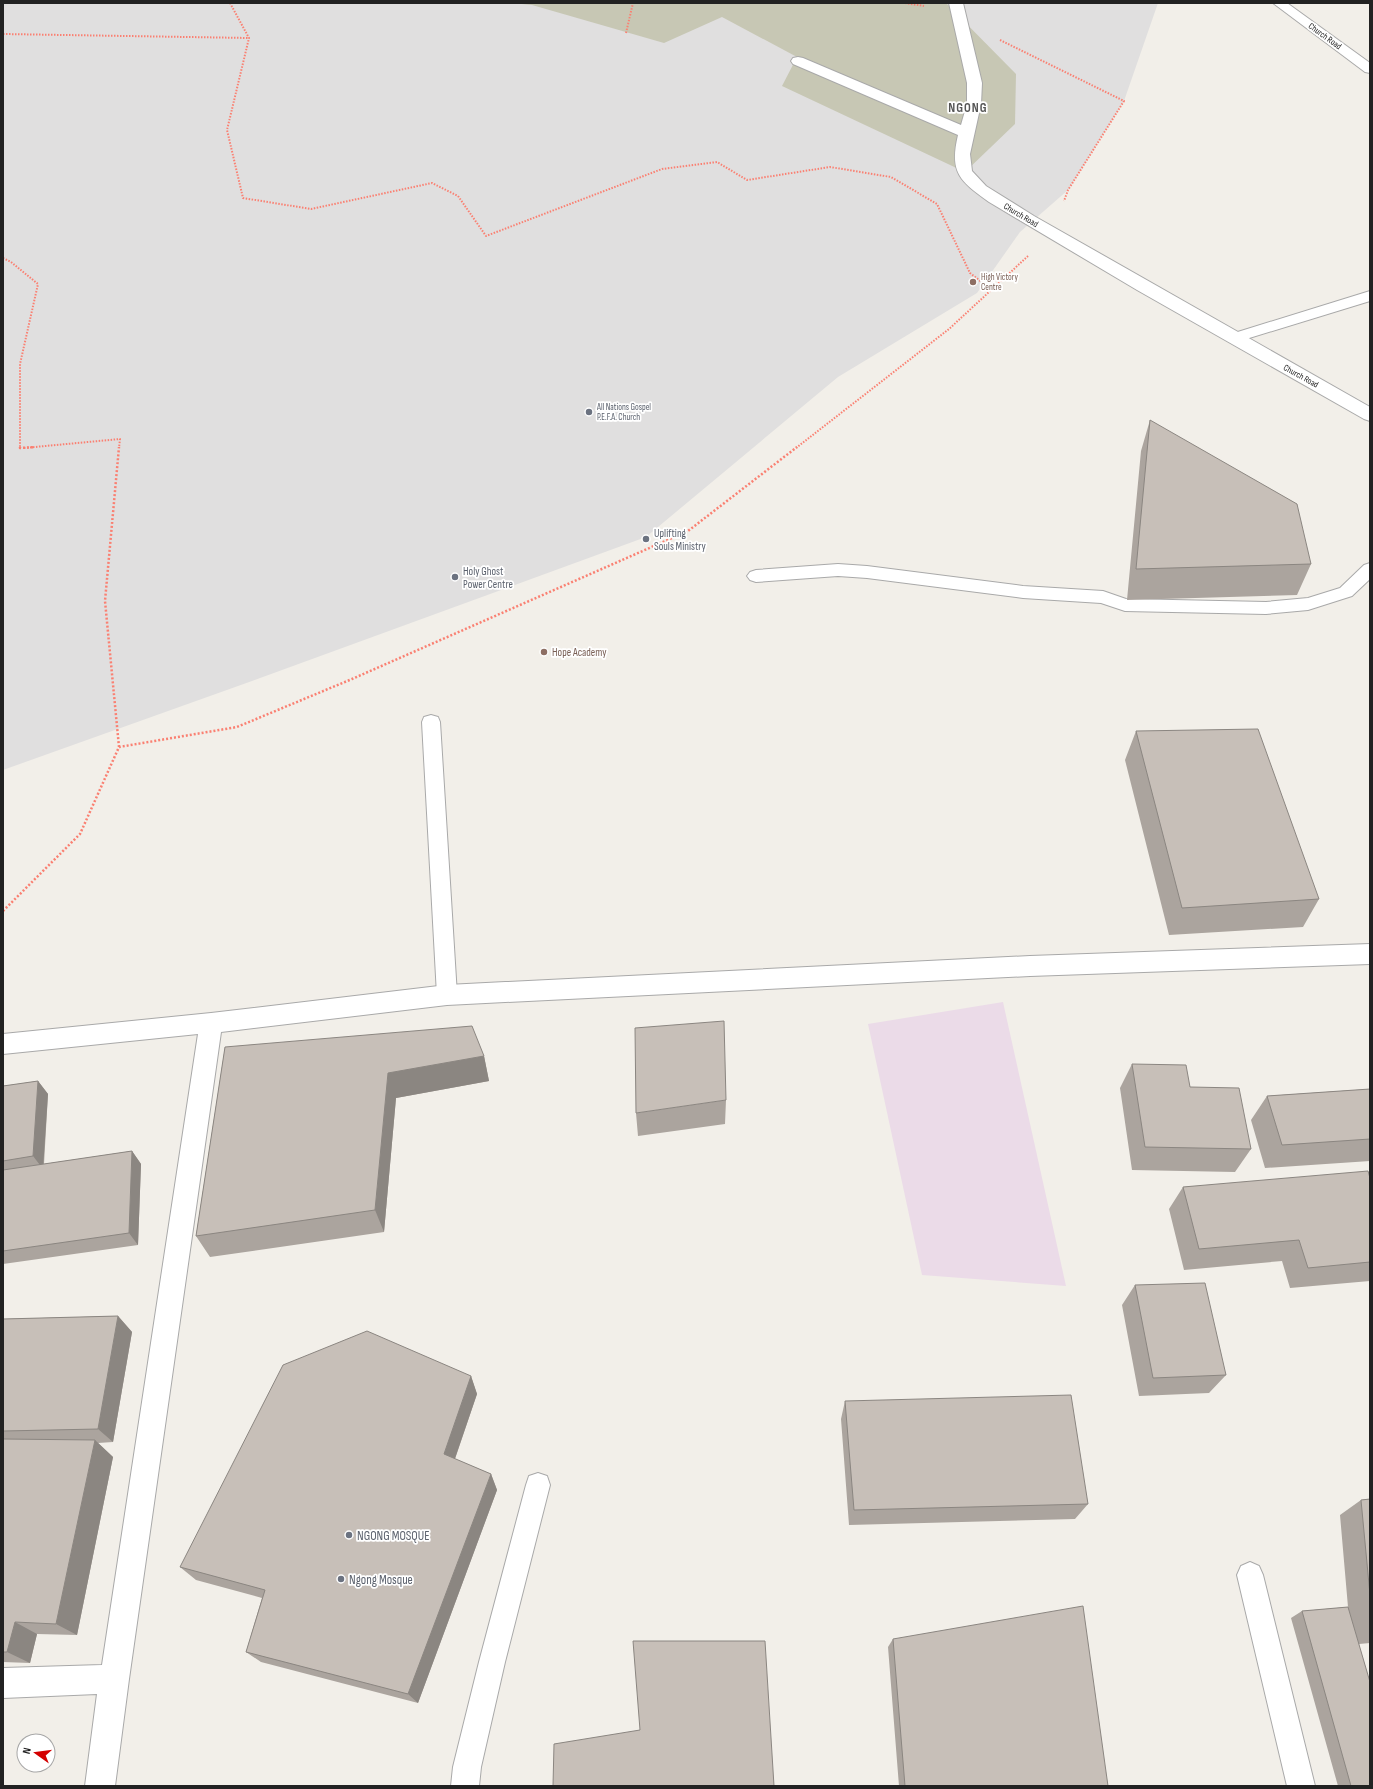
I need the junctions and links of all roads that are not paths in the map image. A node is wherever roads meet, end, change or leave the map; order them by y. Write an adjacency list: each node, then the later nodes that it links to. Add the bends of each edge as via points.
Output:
1 (956, 3): 5 (street, Church Road, via 958,20 975,76 975,96)
2 (1279, 3): 4 (lane, Church Road)
3 (798, 61): 5 (street)
4 (1370, 69)
5 (967, 133): 7 (street, Church Road, via 961,159 964,172 994,199)
6 (1370, 296): 7 (lane)
7 (1233, 338): 8 (street, Church Road)
8 (1370, 415)
9 (1370, 569): 10 (lane, via 1346,592 1308,604 1266,608 1125,605 1093,596 1023,592 838,570)
10 (756, 576)
11 (431, 722): 13 (lane)
12 (1370, 954): 13 (street, via 1030,966)
13 (447, 995): 14 (street)
14 (211, 1023): 15 (street); 18 (street)
15 (3, 1044)
16 (538, 1485): 21 (lane, via 492,1662 467,1767)
17 (1250, 1575): 22 (lane)
18 (114, 1679): 19 (street); 20 (street)
19 (3, 1683)
20 (100, 1786)
21 (465, 1786)
22 (1301, 1786)

